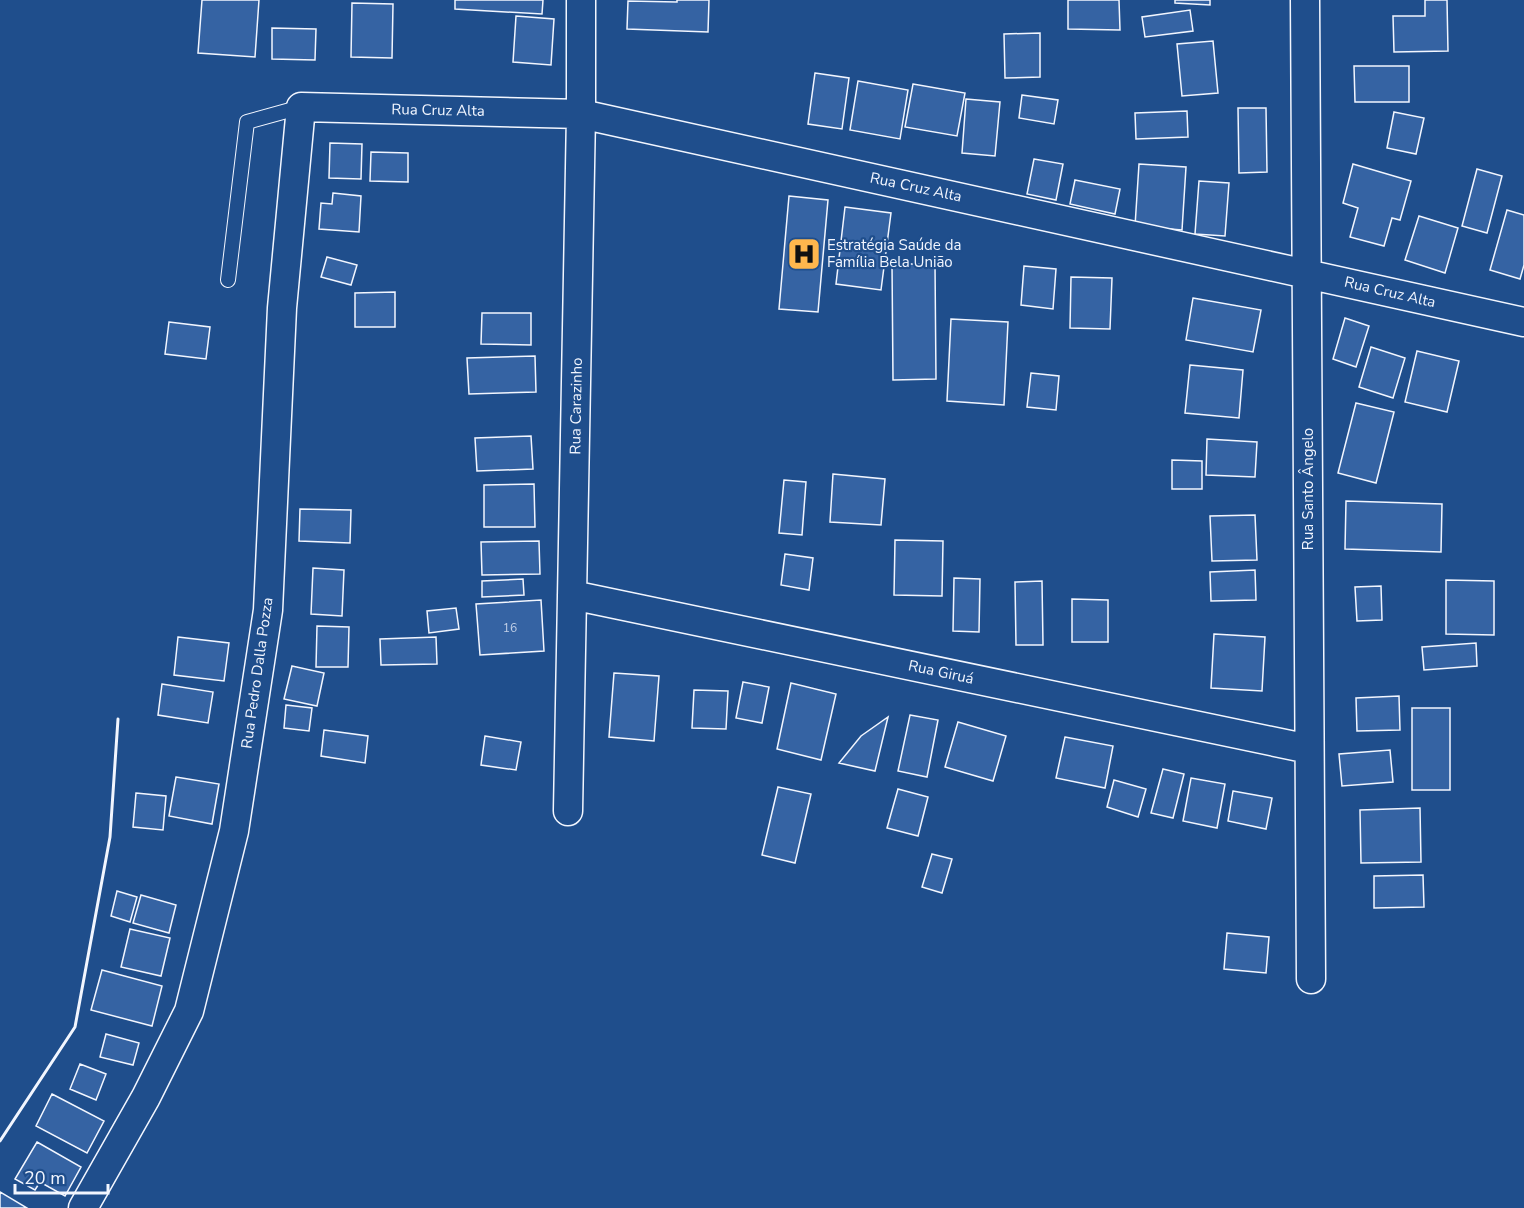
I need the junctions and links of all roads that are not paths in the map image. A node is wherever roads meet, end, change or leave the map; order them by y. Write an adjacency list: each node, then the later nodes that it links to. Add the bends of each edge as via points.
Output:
1 (581, 0): 4 (street, Rua Carazinho)
2 (1305, 0): 5 (street, Rua Santo Ângelo)
3 (301, 107): 4 (street, Rua Cruz Alta); 6 (lane, via 247,122); 12 (street, Rua Pedro Dalla Pozza, via 282,308 268,610 234,831 189,1011)
4 (581, 114): 5 (street, Rua Cruz Alta); 8 (street, Rua Carazinho)
5 (1306, 273): 7 (street, Rua Cruz Alta); 9 (street, Rua Santo Ângelo)
6 (228, 280)
7 (1524, 322)
8 (572, 595): 9 (street, Rua Giruá); 10 (street, Rua Carazinho)
9 (1310, 749): 11 (street, Rua Santo Ângelo)
10 (568, 811)
11 (1311, 979)
12 (83, 1208)

